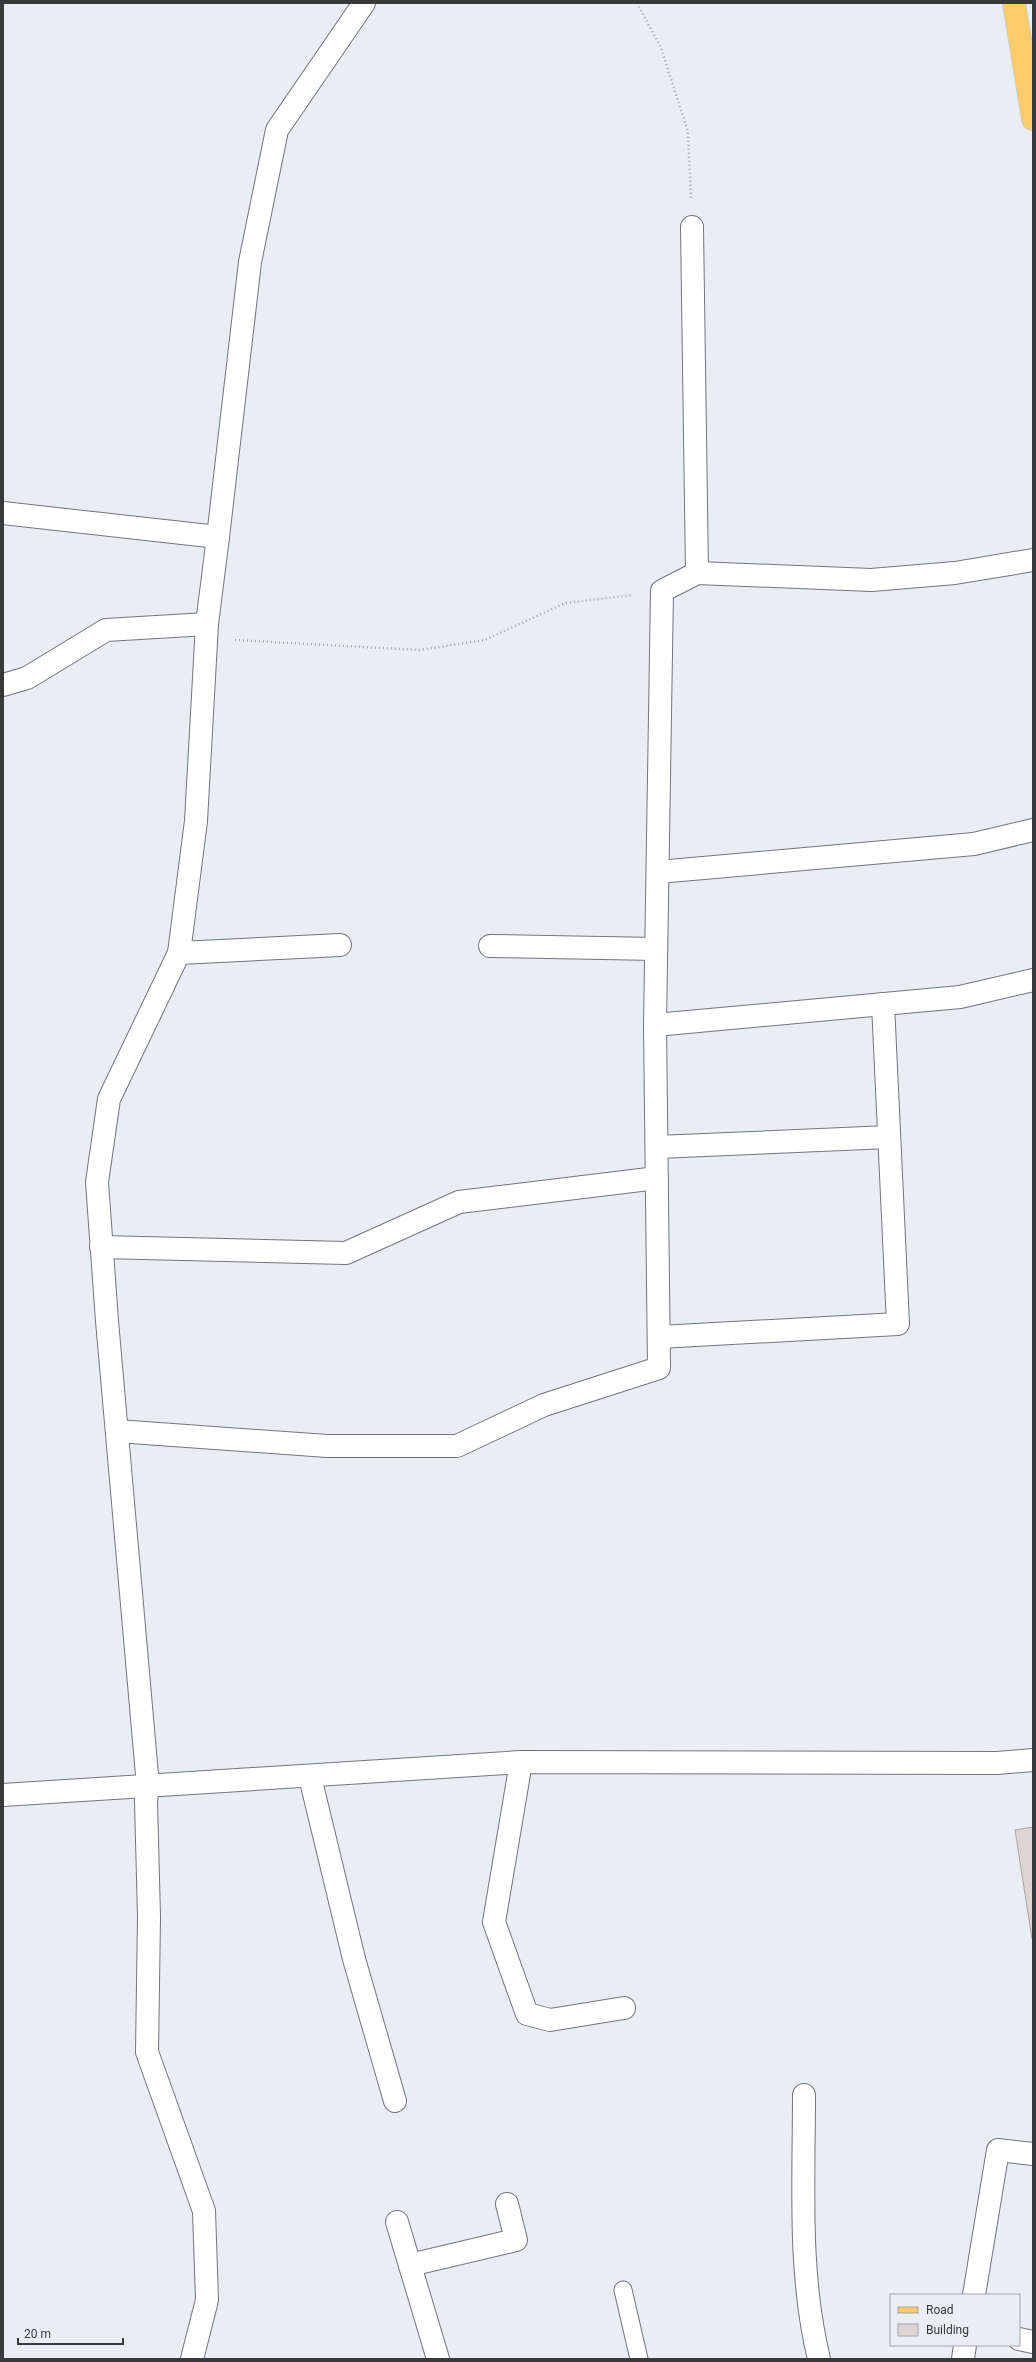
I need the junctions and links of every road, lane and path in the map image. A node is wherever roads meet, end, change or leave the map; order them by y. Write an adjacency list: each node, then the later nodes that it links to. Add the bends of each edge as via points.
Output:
1 (364, 3): 7 (street, via 277,130 250,262)
2 (637, 3): 5 (path, via 661,48 688,132)
3 (1014, 3): 4 (main road)
4 (1033, 119)
5 (692, 227): 9 (street)
6 (3, 513): 7 (street)
7 (218, 537): 11 (street)
8 (1033, 560): 9 (street, via 955,573 871,580)
9 (697, 573): 10 (street)
10 (662, 591): 11 (path, via 565,603 485,640 419,650); 14 (street)
11 (207, 631): 12 (street, via 106,630 27,678); 18 (street, via 196,821)
12 (3, 686)
13 (1033, 830): 14 (street, via 974,844)
14 (658, 872): 17 (street)
15 (340, 945): 18 (street)
16 (490, 946): 17 (street)
17 (656, 949): 21 (street)
18 (179, 953): 25 (street, via 108,1099 97,1182)
19 (1033, 980): 20 (street, via 960,997)
20 (883, 1004): 21 (street); 22 (street)
21 (655, 1025): 23 (street)
22 (889, 1137): 23 (street); 26 (street, via 898,1324)
23 (657, 1147): 24 (street)
24 (657, 1178): 25 (street, via 459,1202 346,1253); 26 (street)
25 (102, 1247): 27 (street)
26 (659, 1337): 27 (street, via 659,1368 544,1405 457,1446 327,1446)
27 (117, 1431): 31 (street)
28 (1033, 1760): 29 (street, via 997,1763)
29 (521, 1762): 30 (street); 33 (street, via 494,1922 527,2014 550,2020)
30 (310, 1776): 31 (street); 35 (street, via 354,1959)
31 (148, 1786): 32 (street); 45 (street, via 147,2052 204,2211 207,2300)
32 (3, 1795)
33 (624, 2008)
34 (804, 2094): 48 (street, via 804,2262 811,2324)
35 (395, 2101)
36 (1033, 2154): 41 (street, via 998,2150)
37 (506, 2204): 39 (street, via 516,2240)
38 (397, 2222): 39 (street)
39 (410, 2264): 46 (street)
40 (623, 2290): 47 (lane)
41 (974, 2294)
42 (1020, 2339): 43 (street)
43 (1033, 2342)
44 (965, 2346): 49 (street)
45 (192, 2359)
46 (438, 2359)
47 (639, 2359)
48 (819, 2359)
49 (963, 2359)

